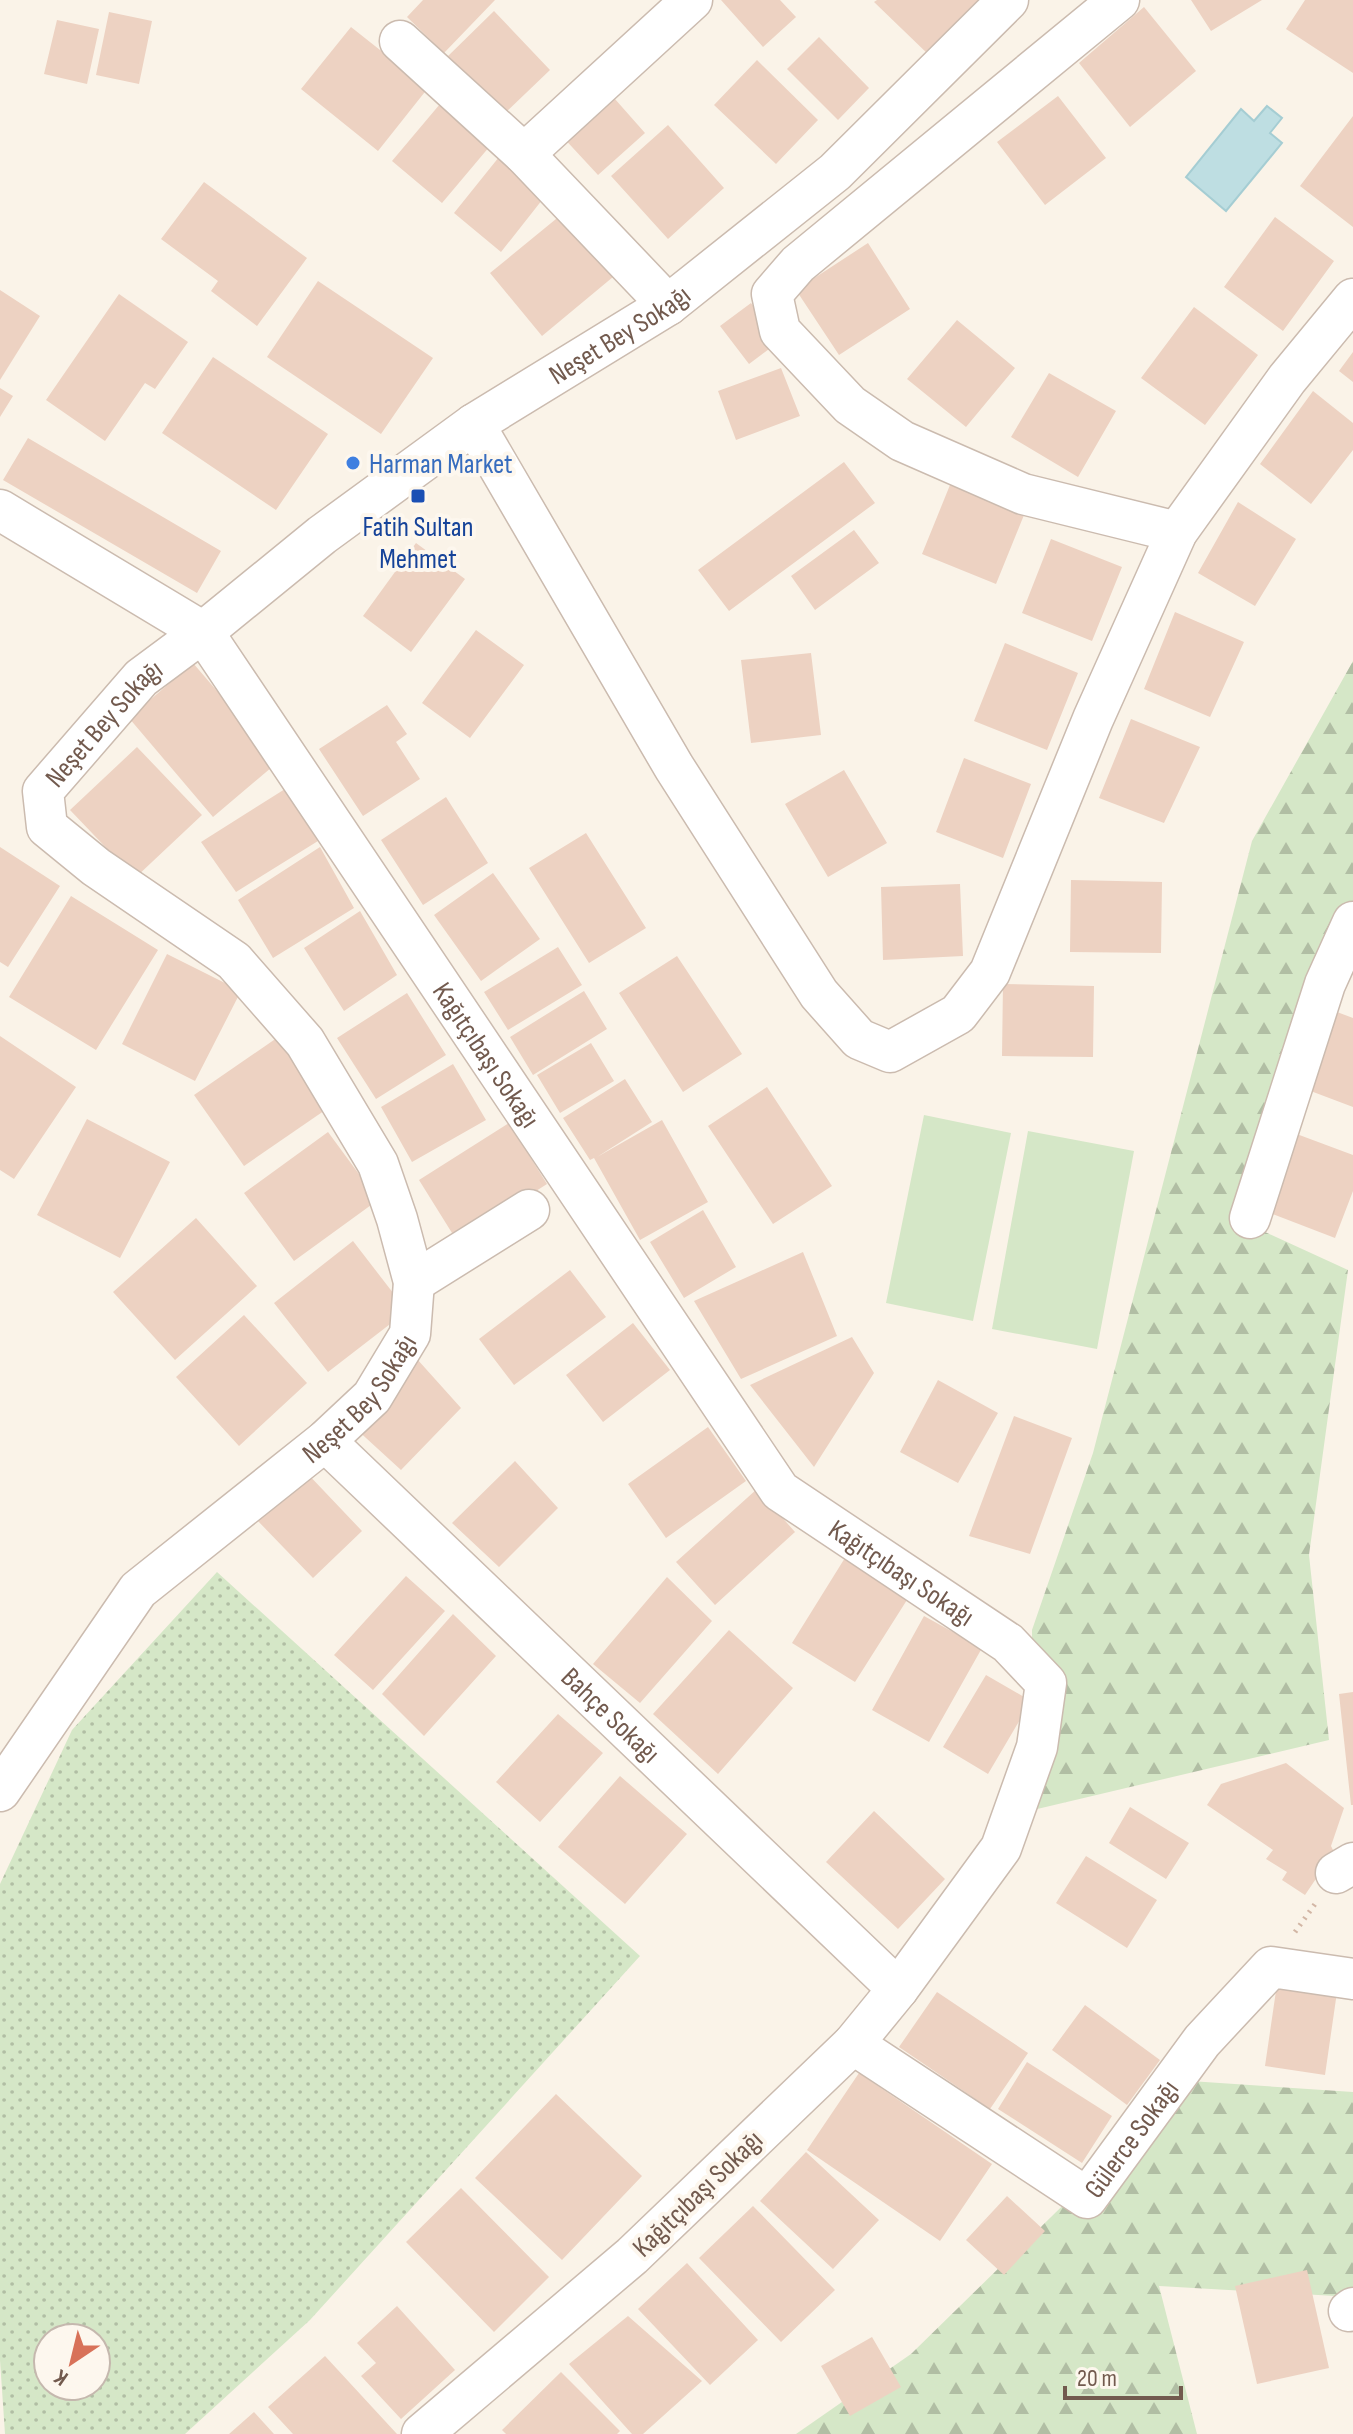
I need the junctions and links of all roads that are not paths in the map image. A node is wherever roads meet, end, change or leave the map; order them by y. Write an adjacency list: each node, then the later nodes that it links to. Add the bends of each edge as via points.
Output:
1 (692, 0): 5 (street)
2 (1008, 0): 7 (street, Neşet Bey Sokağı, via 835,172)
3 (1119, 0): 10 (street, via 798,264 772,294 780,331 850,405 902,441 1023,494)
4 (400, 41): 5 (street)
5 (524, 154): 7 (street)
6 (1353, 299): 10 (street, via 1287,379)
7 (668, 305): 8 (street, Neşet Bey Sokağı)
8 (474, 424): 10 (street, via 674,767 819,994 859,1039 890,1052 958,1014 990,972 1093,719); 11 (street, Neşet Bey Sokağı, via 322,535)
9 (0, 510): 11 (street)
10 (1177, 532)
11 (203, 632): 16 (street, Neşet Bey Sokağı, via 141,678 43,791 47,827 234,961 305,1042 378,1164); 20 (street, Kağıtçıbaşı Sokağı, via 780,1491 1008,1643 1046,1683 1037,1747 1001,1848)
12 (1353, 922): 13 (street)
13 (1339, 990): 15 (street)
14 (529, 1210): 16 (street)
15 (1250, 1218)
16 (414, 1282): 17 (street, Neşet Bey Sokağı, via 410,1334 372,1397)
17 (325, 1441): 18 (street, Neşet Bey Sokağı, via 138,1590); 20 (street, Bahçe Sokağı)
18 (0, 1791)
19 (1353, 1979): 21 (street, Gülerce Sokağı, via 1271,1967 1202,2041 1087,2198)
20 (898, 1989): 21 (street, Kağıtçıbaşı Sokağı)
21 (853, 2044): 22 (street, Kağıtçıbaşı Sokağı, via 632,2256)
22 (422, 2434)

